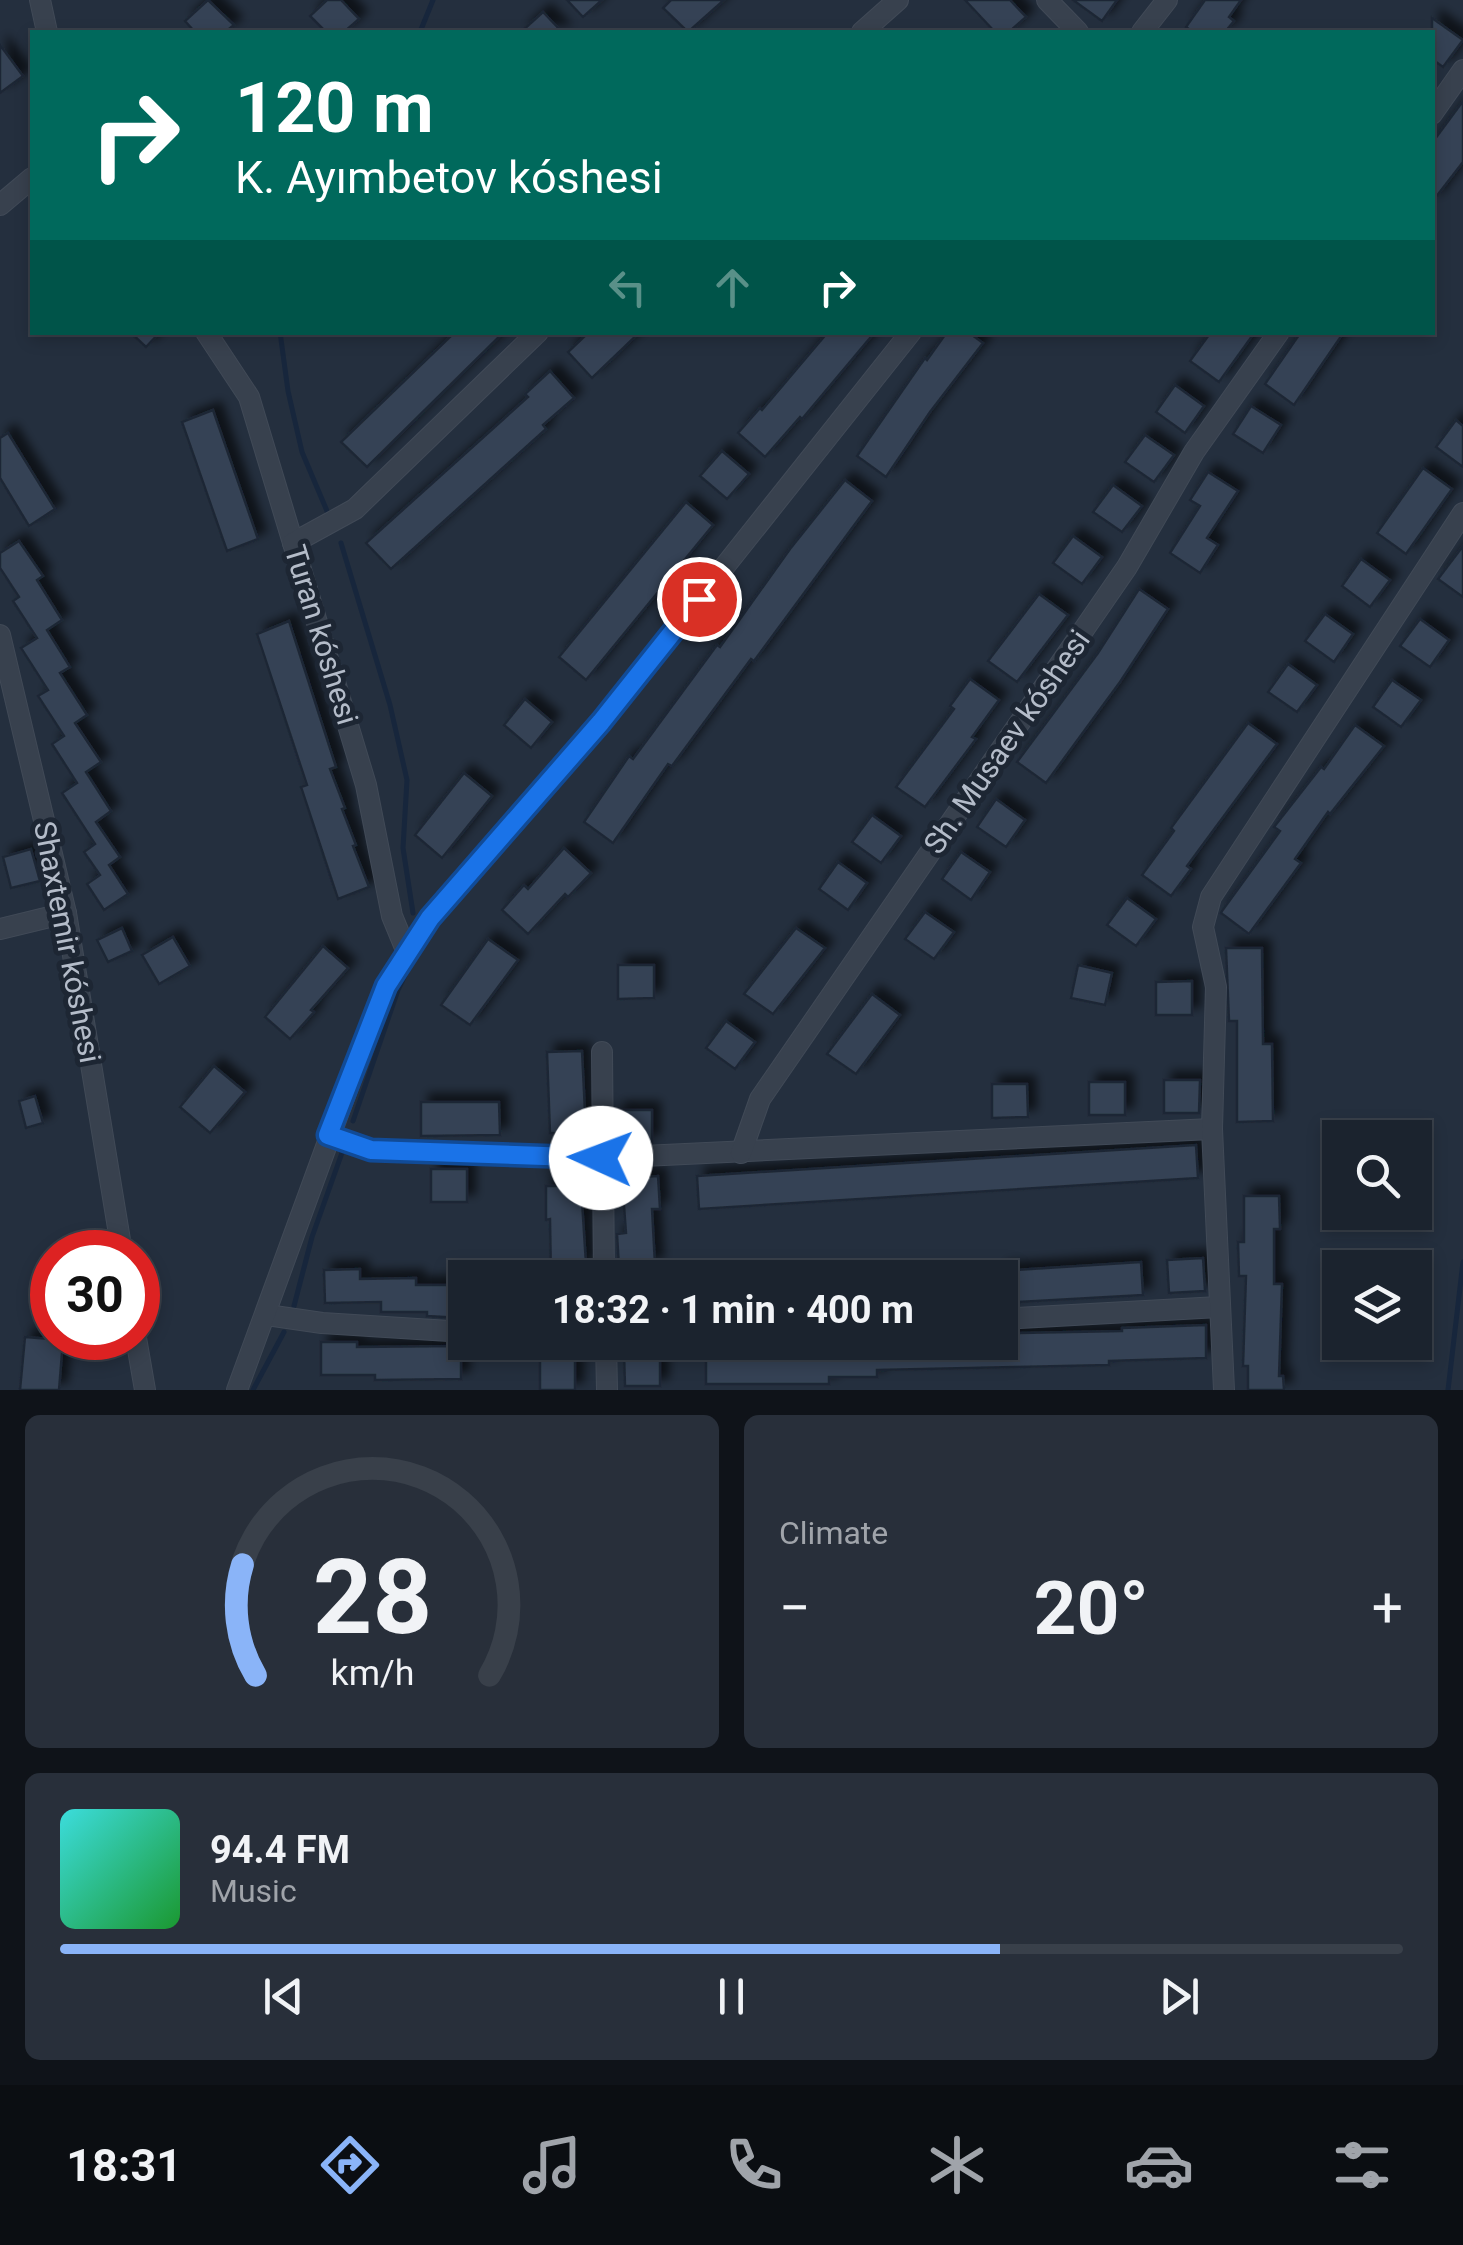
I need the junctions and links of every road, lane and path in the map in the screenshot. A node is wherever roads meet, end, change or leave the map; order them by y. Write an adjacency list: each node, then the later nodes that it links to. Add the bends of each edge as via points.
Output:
1 (40, 0): 5 (street)
2 (898, 0): 6 (street)
3 (1048, 0): 7 (street)
4 (1166, 0): 8 (street)
5 (47, 30)
6 (864, 30)
7 (1076, 30)
8 (1144, 30)
9 (1463, 70): 10 (street)
10 (1435, 110)
11 (30, 180): 12 (street)
12 (0, 205)
13 (208, 335): 18 (street, Turan kóshesi, via 249,396)
14 (535, 335): 18 (street, via 355,509)
15 (910, 335): 22 (street, via 601,722)
16 (1277, 335): 26 (street, Sh. Musaev kóshesi, via 1194,452 1127,567 760,1099)
17 (1463, 513): 24 (street, via 1211,897 1203,927 1216,988)
18 (293, 543): 22 (street, Turan kóshesi, via 366,785 392,916)
19 (0, 635): 20 (street, Shaxtemir kóshesi)
20 (66, 913): 21 (street); 28 (street, Shaxtemir kóshesi)
21 (0, 929)
22 (406, 950): 25 (street)
23 (602, 1052): 27 (street)
24 (1212, 1130): 26 (street); 30 (street)
25 (328, 1135): 27 (street, via 371,1150); 31 (street)
26 (740, 1153): 27 (street)
27 (601, 1158): 29 (street)
28 (118, 1230)
29 (604, 1260)
30 (1219, 1308): 32 (street); 39 (street)
31 (266, 1315): 33 (street); 37 (street)
32 (1018, 1318)
33 (448, 1331)
34 (140, 1360): 36 (street)
35 (606, 1360): 38 (street)
36 (145, 1390)
37 (237, 1390)
38 (607, 1390)
39 (1224, 1390)

